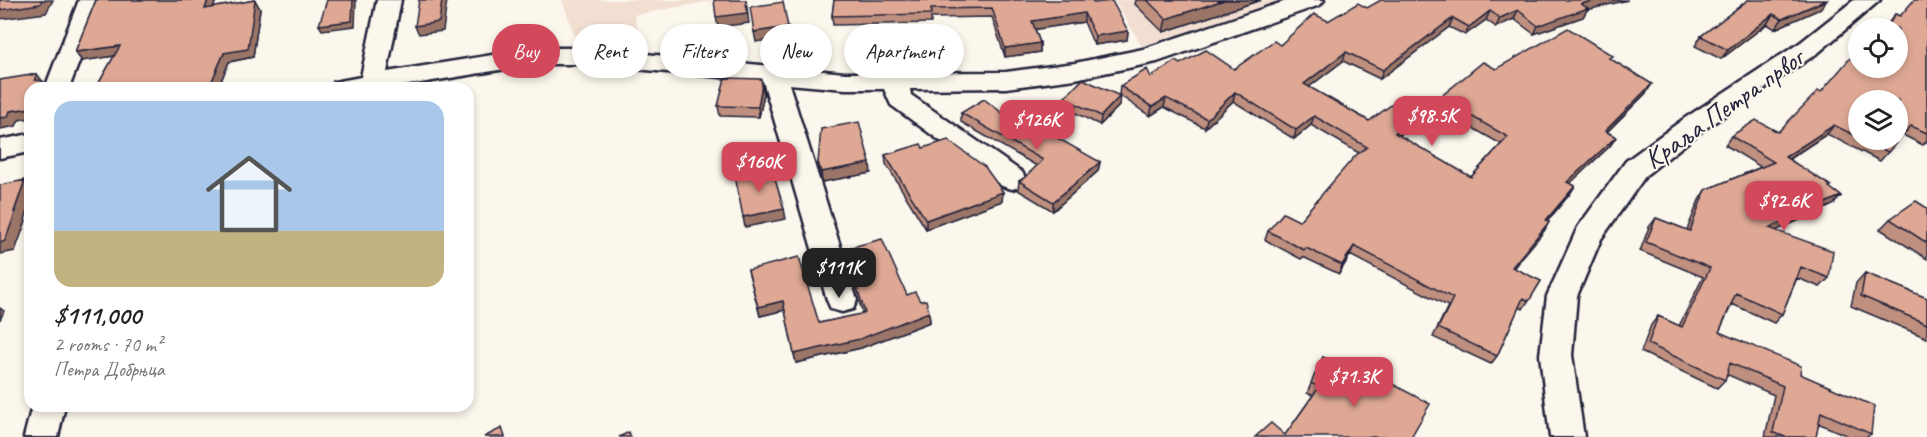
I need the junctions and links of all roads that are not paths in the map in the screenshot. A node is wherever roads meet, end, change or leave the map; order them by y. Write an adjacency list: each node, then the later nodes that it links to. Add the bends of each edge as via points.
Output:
1 (91, 0): 8 (street)
2 (389, 0): 9 (street)
3 (1312, 0): 11 (street, via 1148,56 1076,71 1006,80)
4 (1868, 0): 18 (street, Краља Петра првог, via 1810,47 1694,124 1636,168 1588,235 1562,296 1556,355)
5 (760, 73): 10 (street, via 582,56 536,56)
6 (776, 78): 15 (street)
7 (815, 78): 11 (street)
8 (59, 82)
9 (372, 82)
10 (384, 82)
11 (895, 82): 14 (street, via 900,99)
12 (24, 144): 13 (street)
13 (0, 149)
14 (1012, 179)
15 (842, 300)
16 (47, 412): 17 (street)
17 (41, 437)
18 (1567, 437)

